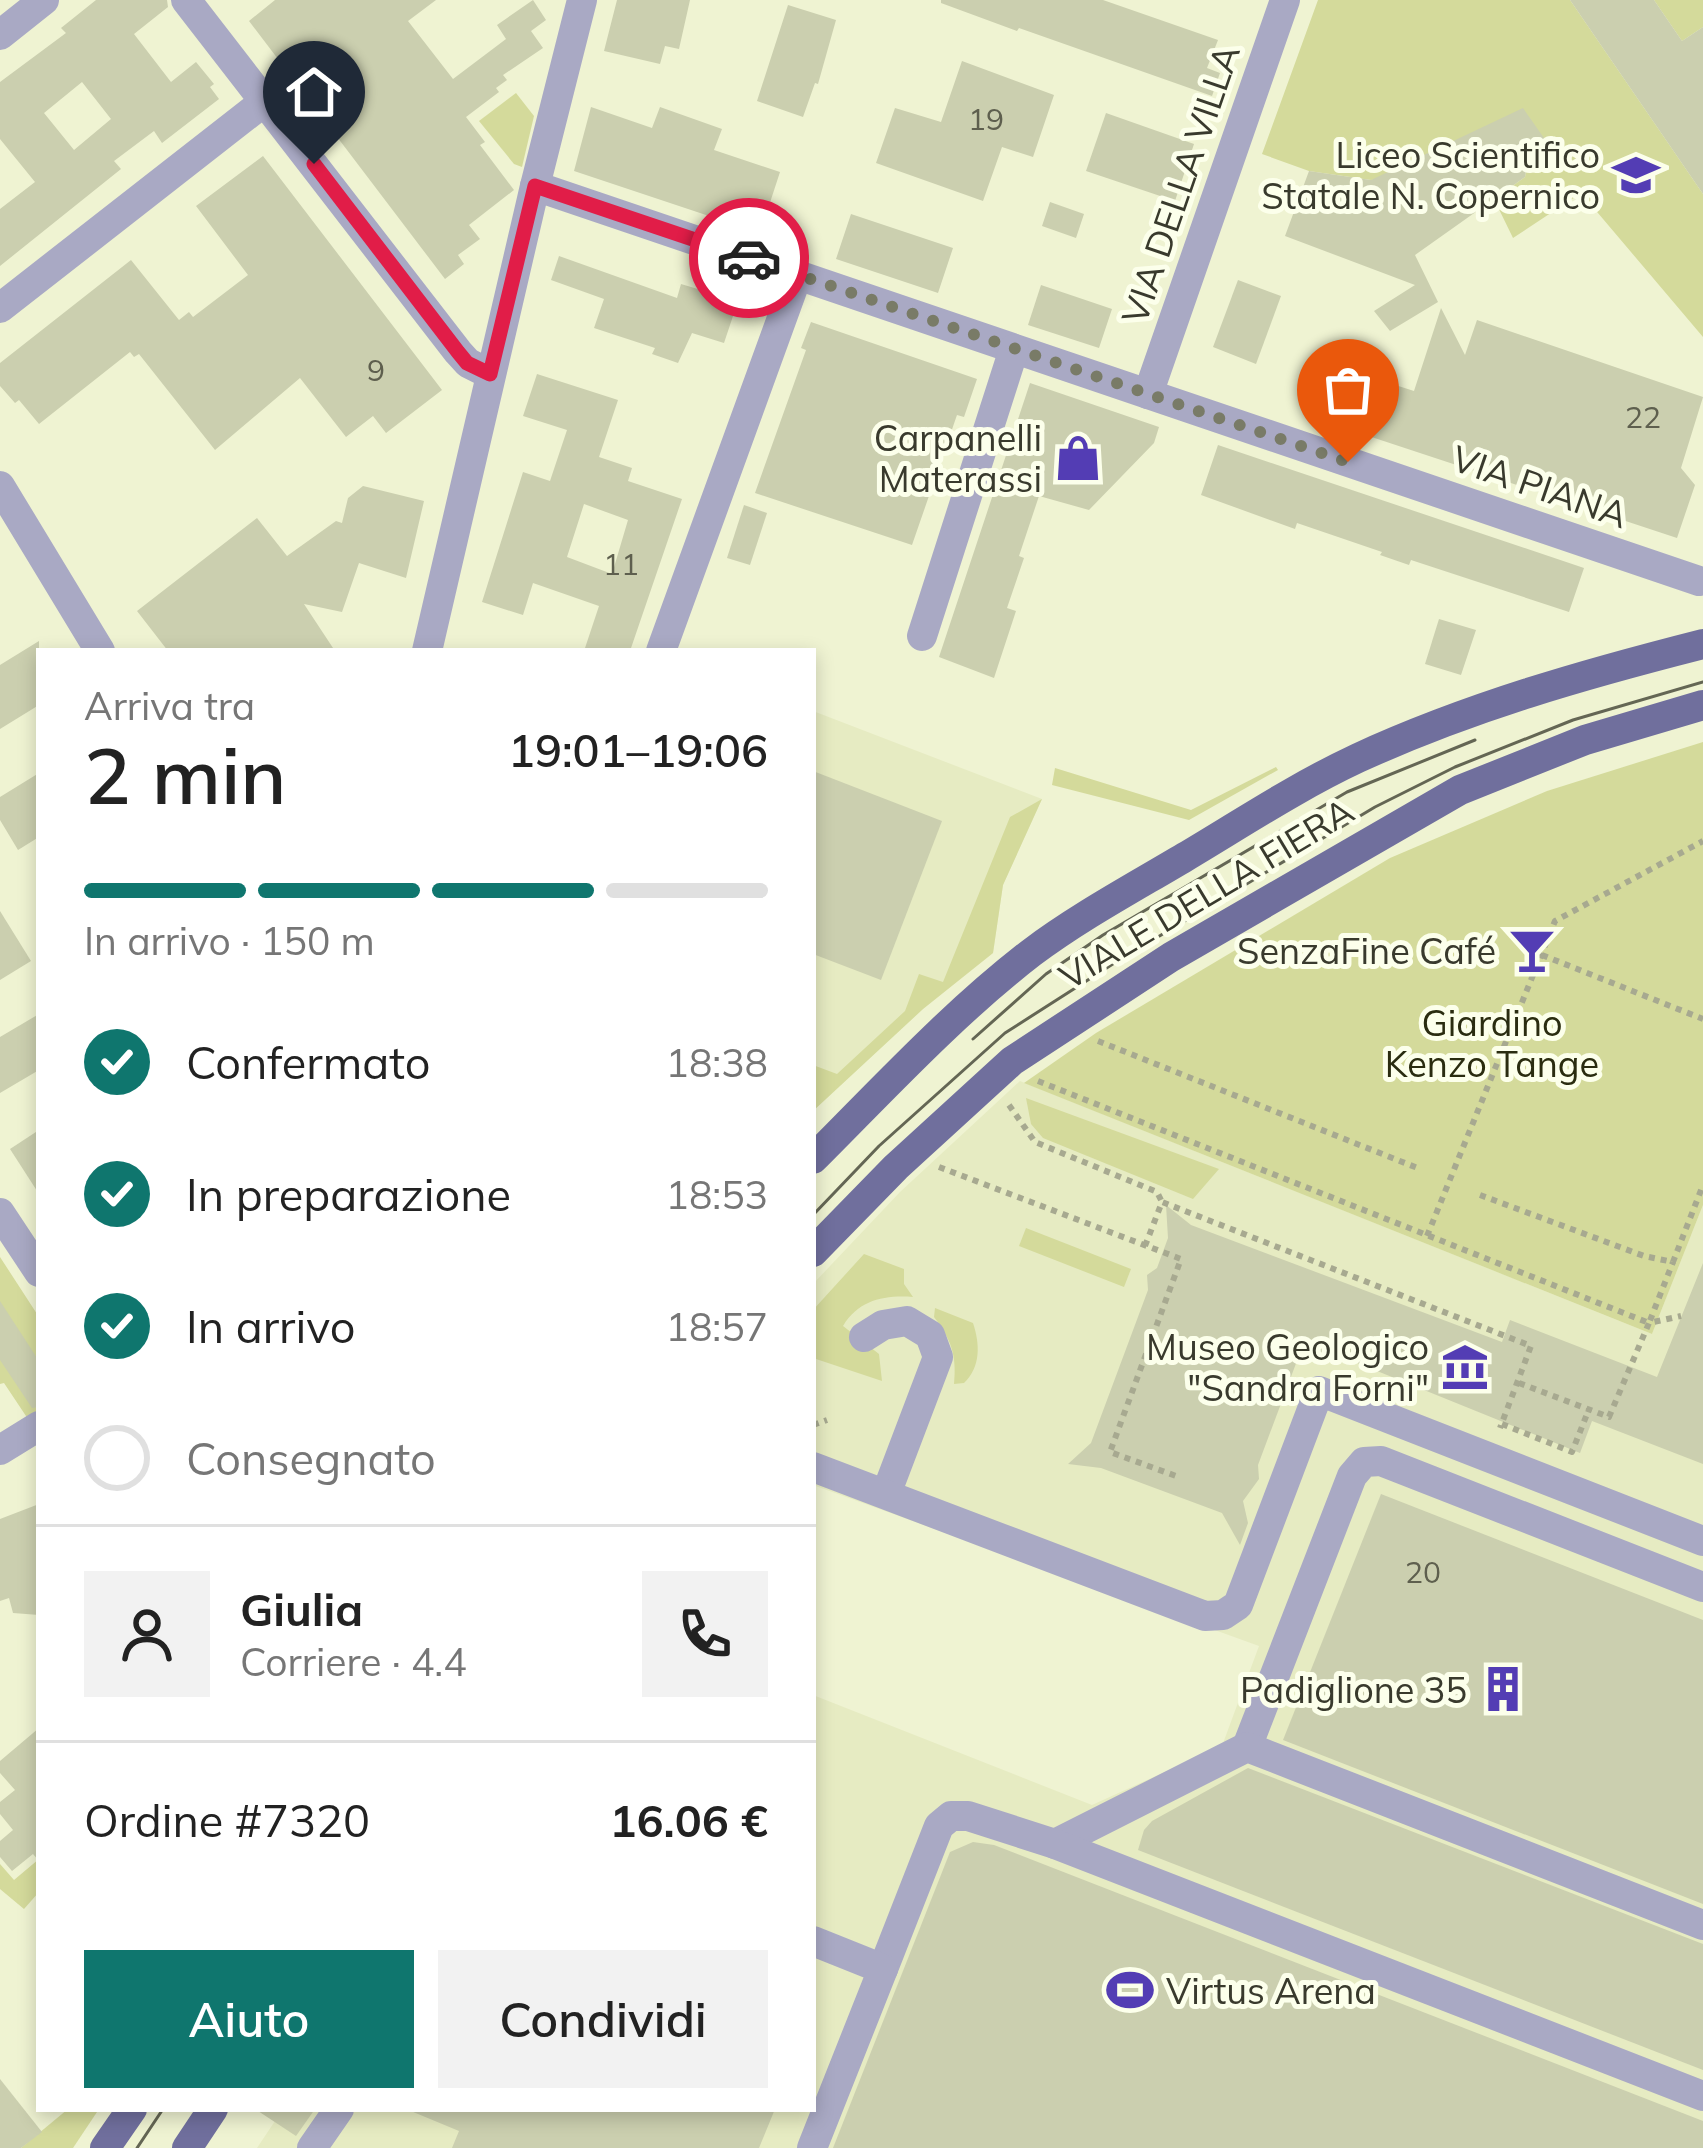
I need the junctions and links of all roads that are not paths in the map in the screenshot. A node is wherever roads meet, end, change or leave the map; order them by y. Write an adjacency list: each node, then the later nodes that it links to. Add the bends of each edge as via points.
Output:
1 (44, 0): 5 (street)
2 (186, 0): 6 (street)
3 (582, 0): 7 (street)
4 (1285, 0): 12 (street, VIA DELLA VILLA)
5 (0, 35)
6 (265, 101): 9 (street); 11 (street, via 467,363)
7 (535, 186): 8 (street, VIA PIANA); 11 (street)
8 (798, 274): 10 (street, VIA PIANA); 19 (street)
9 (0, 308)
10 (1014, 349): 12 (street, VIA PIANA); 15 (street)
11 (490, 374): 18 (street)
12 (1148, 394): 14 (street, VIA PIANA)
13 (0, 486): 17 (street)
14 (1699, 580)
15 (922, 635)
16 (1703, 644): 21 (main road, VIALE DELLA FIERA, via 1513,697 1307,784 1030,954)
17 (98, 648)
18 (428, 648)
19 (662, 648)
20 (1703, 705): 23 (main road, VIALE DELLA FIERA, via 1460,790 1171,957 1012,1060)
21 (816, 1157)
22 (0, 1213): 24 (street)
23 (816, 1249)
24 (36, 1267)
25 (864, 1337): 29 (street, via 907,1321 930,1335 938,1357)
26 (36, 1428): 27 (street)
27 (0, 1450)
28 (816, 1468): 29 (street)
29 (886, 1494): 30 (street, via 1205,1616 1222,1615 1238,1605 1319,1391)
30 (1703, 1541)
31 (1703, 1587): 32 (street, via 1381,1461 1364,1462)
32 (1247, 1747): 33 (street); 34 (street)
33 (1055, 1844): 36 (street, via 951,1816 939,1826); 37 (street)
34 (1703, 1925)
35 (816, 1942): 36 (street)
36 (883, 1970): 44 (street)
37 (1703, 2096)
38 (130, 2112): 41 (main road)
39 (211, 2112): 42 (main road)
40 (337, 2112): 43 (street)
41 (105, 2148)
42 (187, 2148)
43 (312, 2148)
44 (812, 2148)

